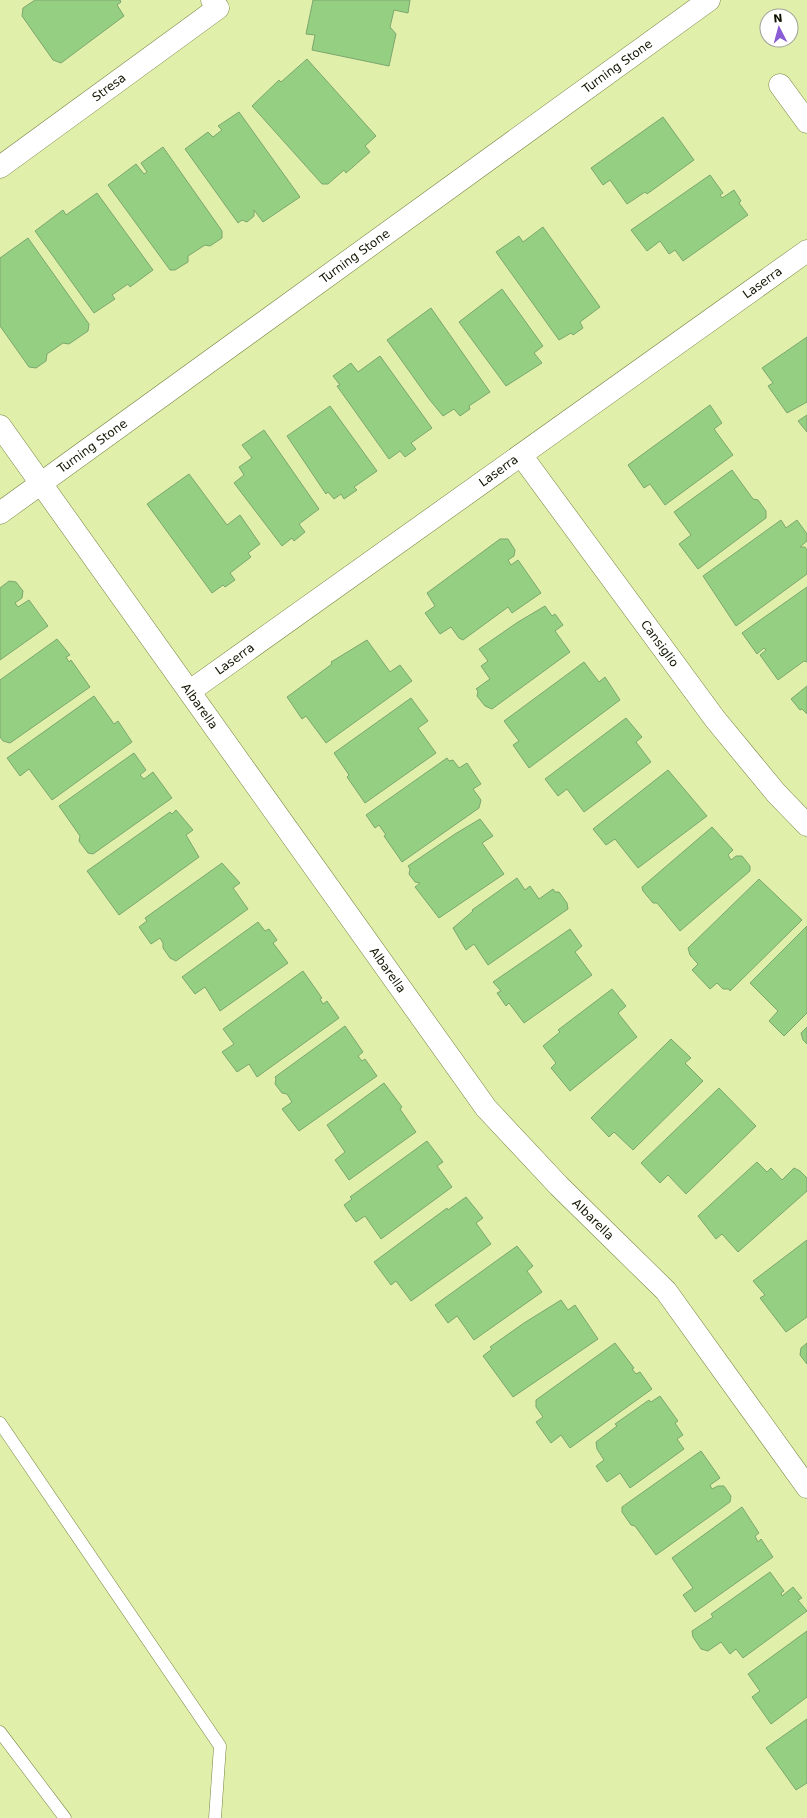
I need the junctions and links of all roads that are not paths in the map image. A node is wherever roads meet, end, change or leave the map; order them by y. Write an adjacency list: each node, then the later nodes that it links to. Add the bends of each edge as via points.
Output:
1 (709, 0): 9 (street, Turning Stone)
2 (215, 4): 5 (street, Stresa)
3 (780, 85): 4 (street)
4 (807, 122)
5 (0, 168)
6 (807, 251): 8 (street, Laserra)
7 (0, 426): 9 (street, Albarella)
8 (521, 455): 11 (street, Laserra); 12 (street, Cansiglio, via 714,719 776,793)
9 (41, 483): 10 (street, Turning Stone); 11 (street, Albarella)
10 (0, 513)
11 (190, 691): 14 (street, Albarella, via 486,1108 559,1186 666,1291)
12 (807, 825)
13 (0, 1423): 17 (lane, via 220,1746)
14 (807, 1487)
15 (0, 1732): 16 (lane)
16 (65, 1818)
17 (215, 1818)

